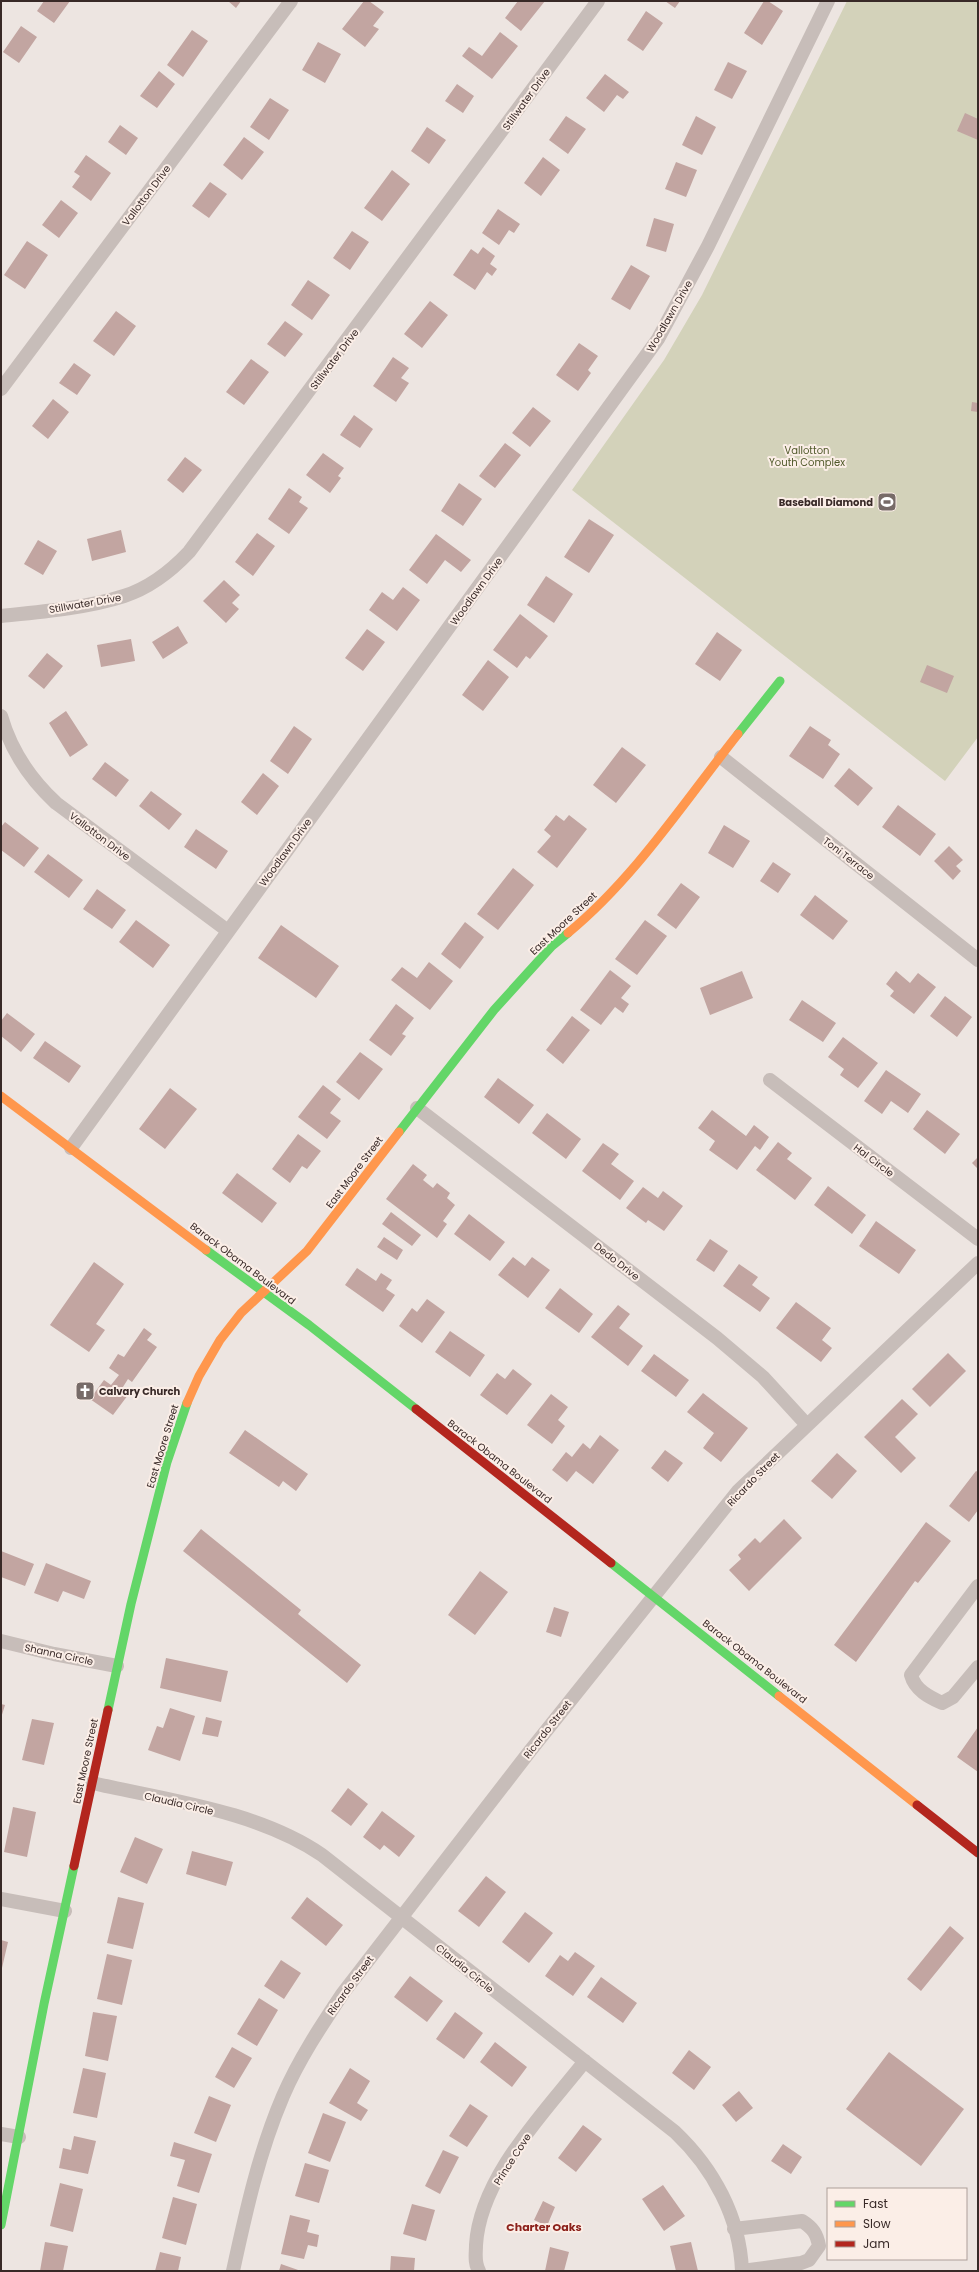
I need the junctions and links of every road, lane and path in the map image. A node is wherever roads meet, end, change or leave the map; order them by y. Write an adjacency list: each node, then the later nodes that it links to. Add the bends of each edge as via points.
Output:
1 (291, 1): 4 (street, Vallotton Drive)
2 (598, 1): 5 (street, Stillwater Drive, via 189,552 177,564 144,587 124,596 84,605)
3 (828, 1): 9 (street, Woodlawn Drive, via 705,252 658,339)
4 (1, 389)
5 (1, 616)
6 (780, 681): 8 (street, East Moore Street)
7 (1, 716): 9 (street, Vallotton Drive, via 18,758 40,788 56,803)
8 (721, 757): 10 (street, Toni Terrace); 13 (street, East Moore Street, via 629,873 516,984)
9 (228, 931): 14 (street, Woodlawn Drive)
10 (978, 960)
11 (770, 1080): 15 (street, Hal Circle)
12 (1, 1096): 14 (street, Barack Obama Boulevard)
13 (417, 1108): 17 (street, East Moore Street, via 308,1251); 18 (street, Dedo Drive, via 717,1338 763,1377)
14 (71, 1148): 17 (street, Barack Obama Boulevard)
15 (978, 1240)
16 (978, 1263): 18 (street, Ricardo Street)
17 (263, 1293): 20 (street, Barack Obama Boulevard, via 309,1325); 22 (street, East Moore Street, via 241,1313 220,1340 189,1397 155,1505)
18 (806, 1425): 20 (street, Ricardo Street, via 738,1491)
19 (978, 1586): 23 (street, via 911,1675 913,1683 930,1698 942,1703 953,1697)
20 (655, 1596): 25 (street, Barack Obama Boulevard); 28 (street, Ricardo Street, via 534,1745)
21 (1, 1641): 22 (street, Shanna Circle)
22 (117, 1666): 24 (street, East Moore Street)
23 (978, 1667)
24 (92, 1783): 27 (street, East Moore Street); 28 (street, Claudia Circle, via 270,1826 303,1842 322,1855)
25 (978, 1853)
26 (1, 1899): 27 (street)
27 (65, 1911): 31 (street, East Moore Street, via 44,2004)
28 (403, 1918): 29 (street, Claudia Circle); 34 (street, Ricardo Street, via 368,1959 317,2031 287,2087 256,2173)
29 (585, 2061): 33 (street, Claudia Circle, via 675,2132 699,2156 715,2180); 35 (street, Prince Cove, via 524,2138 488,2196 477,2227 475,2264)
30 (1, 2134): 31 (street)
31 (19, 2137): 32 (street, East Moore Street)
32 (1, 2225)
33 (734, 2229): 36 (street, Claudia Circle, via 741,2249); 36 (street, via 802,2222 813,2229 818,2239 817,2249 809,2260)
34 (232, 2271)
35 (479, 2271)
36 (742, 2271)

